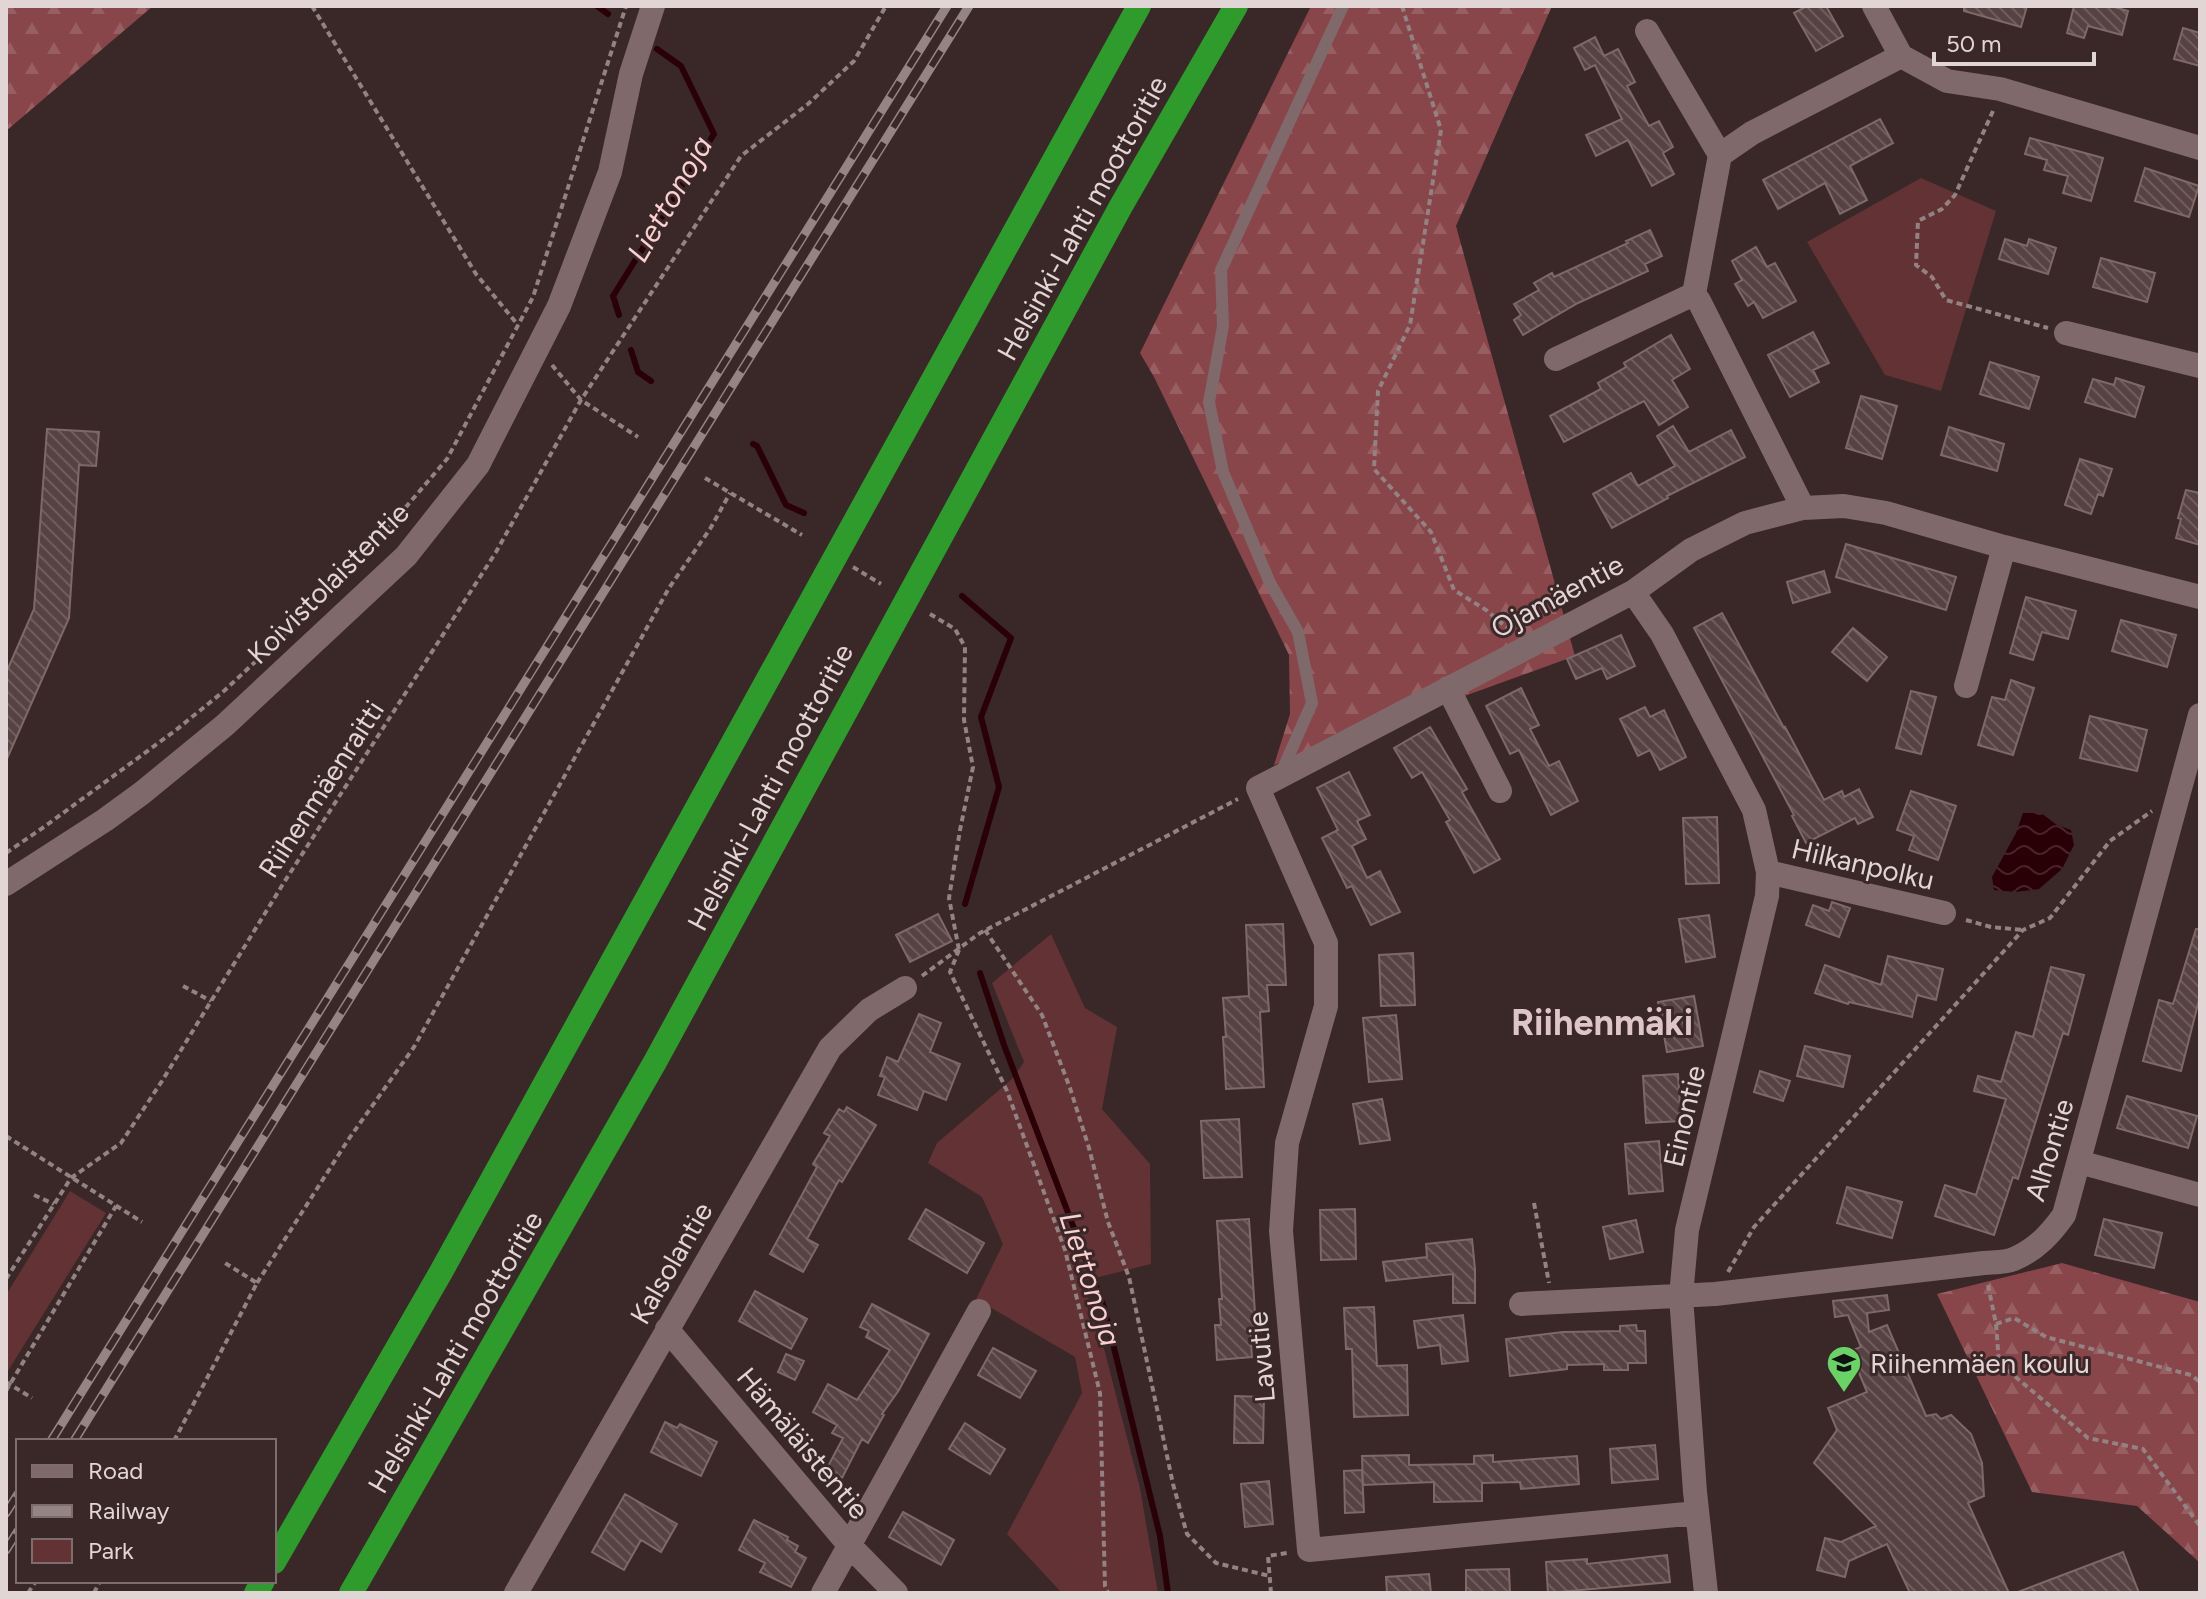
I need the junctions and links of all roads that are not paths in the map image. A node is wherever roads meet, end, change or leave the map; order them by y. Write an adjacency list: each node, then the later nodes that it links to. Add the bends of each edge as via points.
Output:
1 (653, 6): 24 (street, Koivistolaistentie, via 631,74 610,172 559,306 478,465 406,556 225,725 105,820)
2 (1139, 6): 35 (highway, Helsinki-Lahti moottoritie, via 441,1272)
3 (1236, 6): 36 (highway, Helsinki-Lahti moottoritie, via 1114,219 655,1062)
4 (1343, 6): 21 (lane, via 1221,270 1223,326 1209,402 1223,472 1270,583 1298,632 1312,703)
5 (1874, 6): 7 (street)
6 (1647, 31): 9 (street)
7 (1901, 56): 8 (street, via 1947,81 2000,89); 9 (street)
8 (2200, 148)
9 (1720, 155): 10 (street)
10 (1694, 294): 12 (street); 14 (street)
11 (2066, 333): 13 (street)
12 (1556, 359)
13 (2200, 366)
14 (1803, 508): 15 (street, Ojamäentie, via 1844,506 1886,513); 16 (street, Ojamäentie, via 1745,523 1691,550)
15 (2004, 547): 17 (street, Ojamäentie); 18 (street)
16 (1633, 592): 19 (street, Ojamäentie); 23 (street, Einontie, via 1662,634 1754,810)
17 (2200, 597)
18 (1966, 686)
19 (1448, 688): 21 (street, Ojamäentie); 22 (street)
20 (2200, 715): 27 (street, Alhontie)
21 (1269, 783): 33 (street, Lavutie, via 1326,943 1326,1006 1287,1143 1281,1231 1309,1550)
22 (1500, 791)
23 (1768, 872): 25 (street, Hilkanpolku); 29 (street, Einontie, via 1767,896 1687,1230)
24 (6, 884)
25 (1944, 913)
26 (905, 988): 32 (street, Kalsolantie, via 869,1010 830,1048)
27 (2079, 1162): 28 (street); 29 (street, Alhontie, via 2064,1215 2038,1245 2014,1260)
28 (2200, 1195)
29 (1681, 1296): 30 (street, Alhontie); 33 (street, Einontie)
30 (1521, 1304)
31 (979, 1311): 34 (street)
32 (667, 1329): 34 (street, Hämäläistentie); 37 (street, Kalsolantie)
33 (1697, 1513): 40 (street, Einontie)
34 (850, 1546): 38 (street); 39 (street, Hämäläistentie)
35 (276, 1559)
36 (351, 1593)
37 (516, 1593)
38 (823, 1593)
39 (896, 1593)
40 (1706, 1593)

